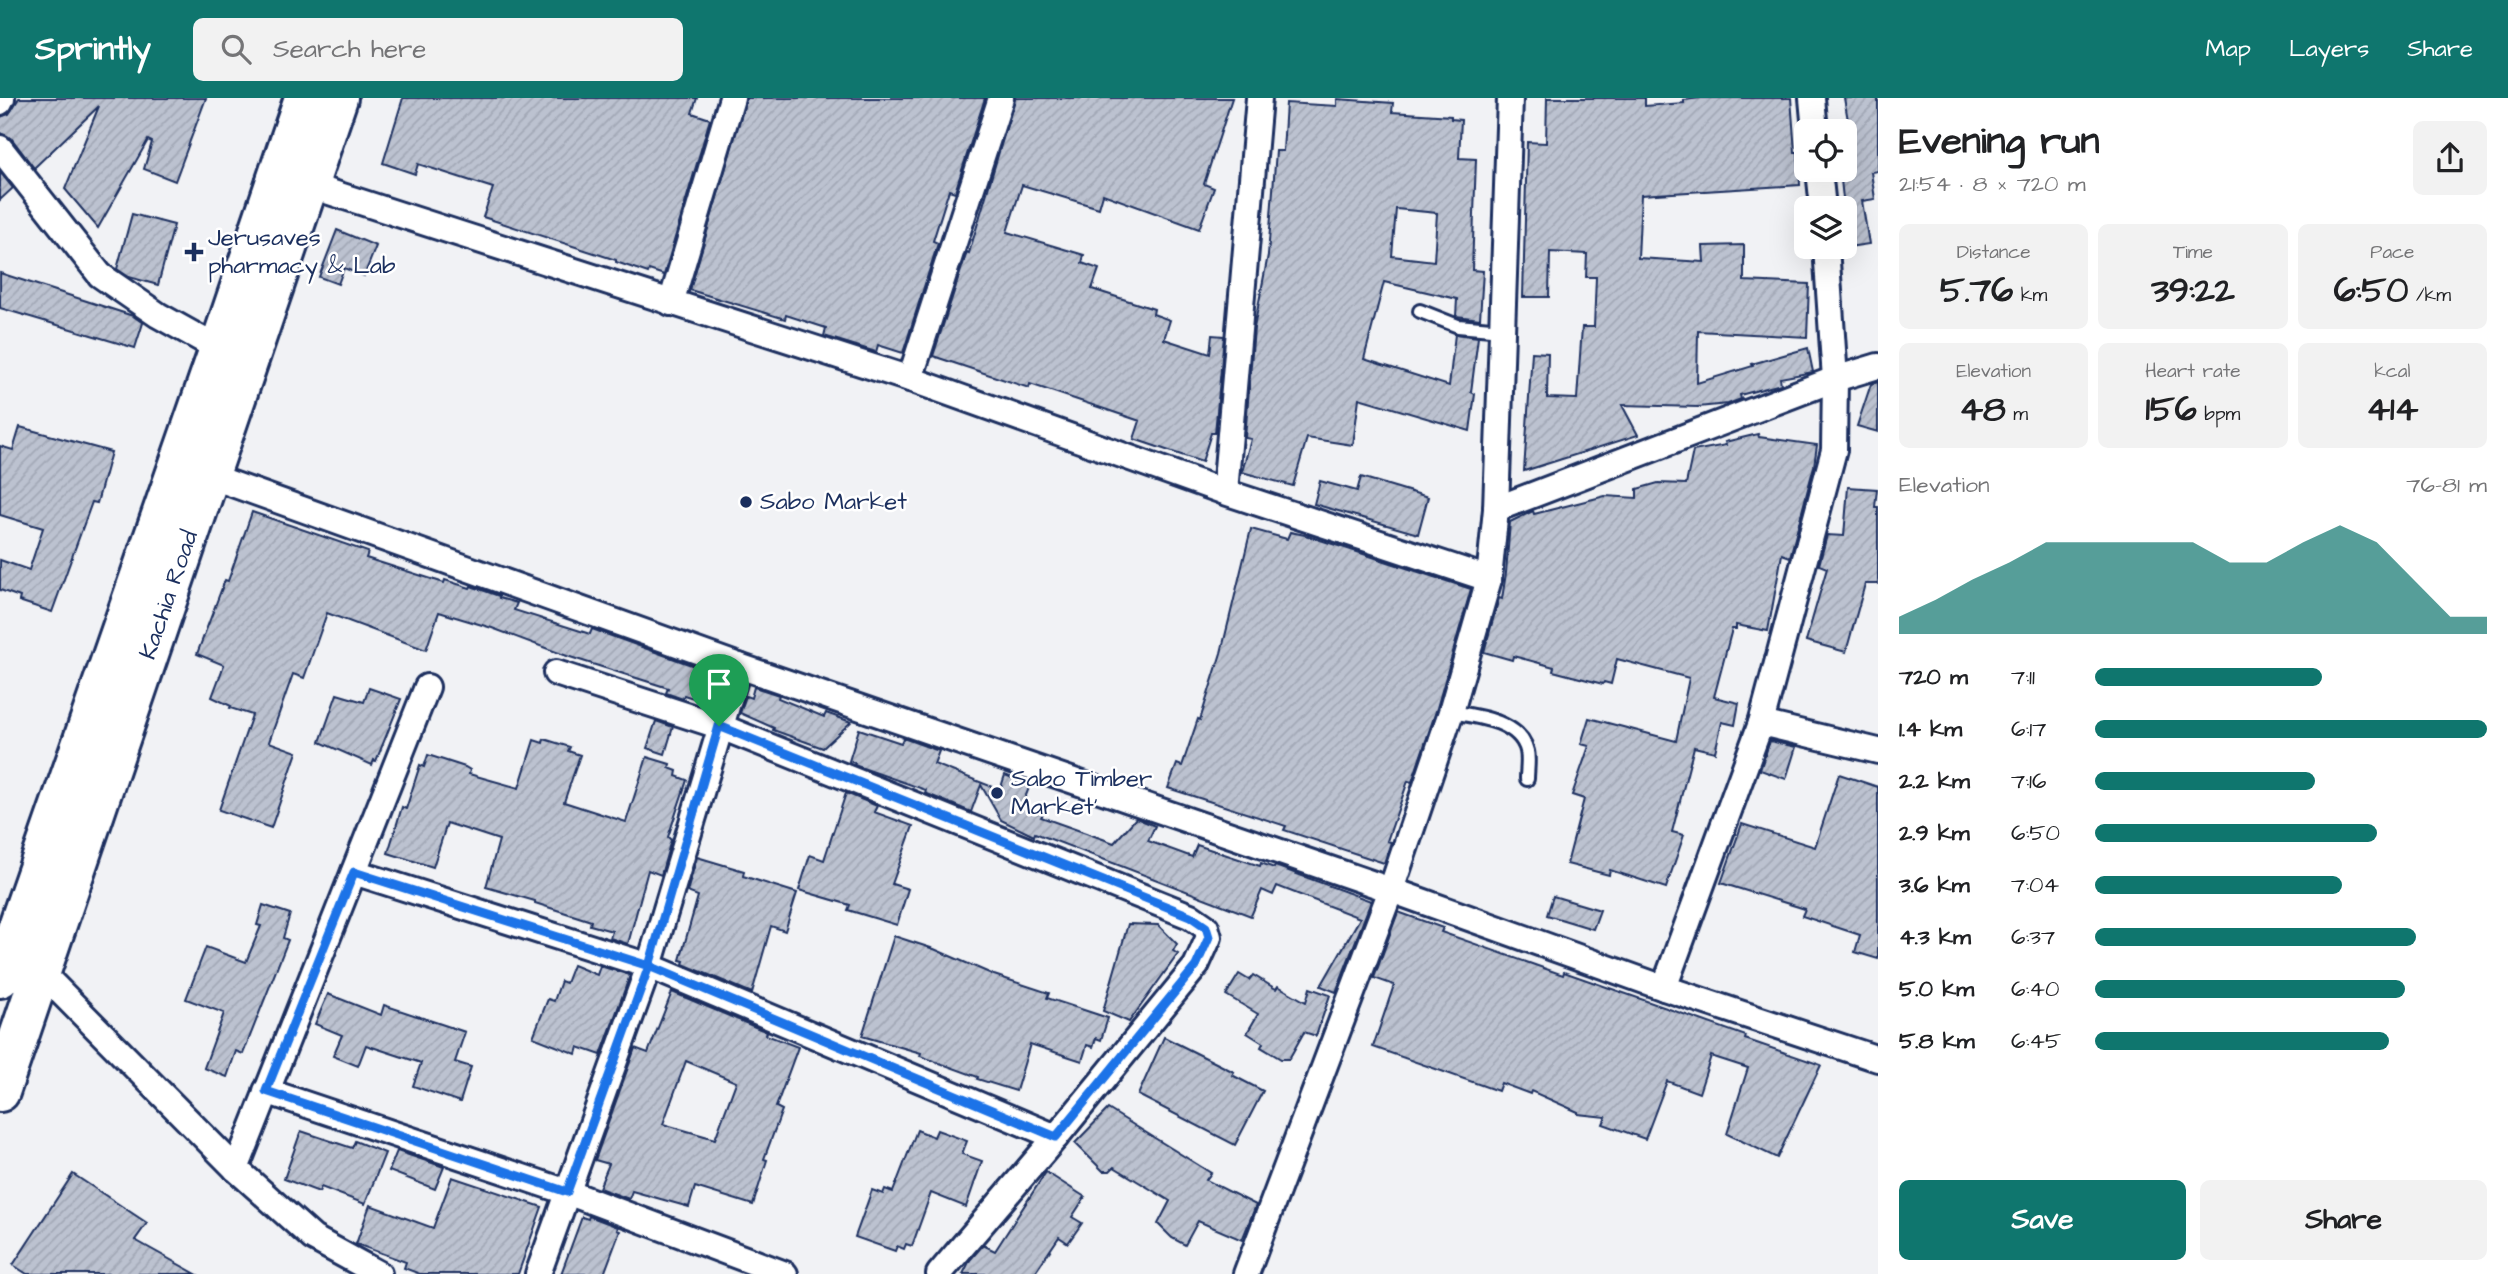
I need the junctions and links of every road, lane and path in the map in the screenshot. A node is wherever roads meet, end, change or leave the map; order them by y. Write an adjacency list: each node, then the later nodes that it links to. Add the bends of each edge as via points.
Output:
1 (304, 98): 15 (highway, Kachia Road)
2 (338, 98): 10 (highway, Kachia Road)
3 (732, 98): 12 (street)
4 (1001, 98): 17 (street)
5 (1259, 98): 20 (street)
6 (1510, 98): 14 (street)
7 (1812, 98): 8 (street)
8 (1814, 119)
9 (0, 148): 15 (street, via 100,275)
10 (308, 185): 12 (street); 19 (highway, Kachia Road)
11 (1827, 259): 18 (street)
12 (671, 303): 17 (street)
13 (1420, 311): 14 (lane, via 1458,326)
14 (1502, 330): 21 (street)
15 (219, 349): 35 (highway, Kachia Road)
16 (1878, 366): 18 (street)
17 (910, 379): 20 (street)
18 (1835, 379): 21 (street); 27 (street, via 1834,450)
19 (210, 476): 23 (street); 34 (highway, Kachia Road)
20 (1225, 492): 22 (street)
21 (1496, 509): 22 (street)
22 (1489, 579): 26 (street)
23 (738, 666): 28 (street); 32 (street)
24 (556, 673): 28 (street)
25 (427, 687): 31 (street)
26 (1451, 712): 30 (lane, via 1483,718 1520,736 1527,751); 32 (street)
27 (1760, 723): 29 (street); 36 (street)
28 (719, 726): 33 (street); 40 (street, via 1190,916 1206,927 1209,937 1196,966)
29 (1878, 751)
30 (1527, 779)
31 (354, 872): 33 (street); 39 (street)
32 (1391, 890): 36 (street); 47 (street)
33 (649, 966): 40 (street); 42 (street)
34 (40, 971): 38 (highway, Kachia Road); 41 (street)
35 (1, 974)
36 (1664, 988): 37 (street)
37 (1878, 1059)
38 (4, 1068)
39 (266, 1091): 41 (street); 42 (street)
40 (1056, 1137): 46 (street)
41 (236, 1169): 43 (street, via 313,1238)
42 (567, 1192): 44 (street); 45 (street)
43 (379, 1274)
44 (538, 1274)
45 (785, 1274)
46 (939, 1274)
47 (1246, 1274)

